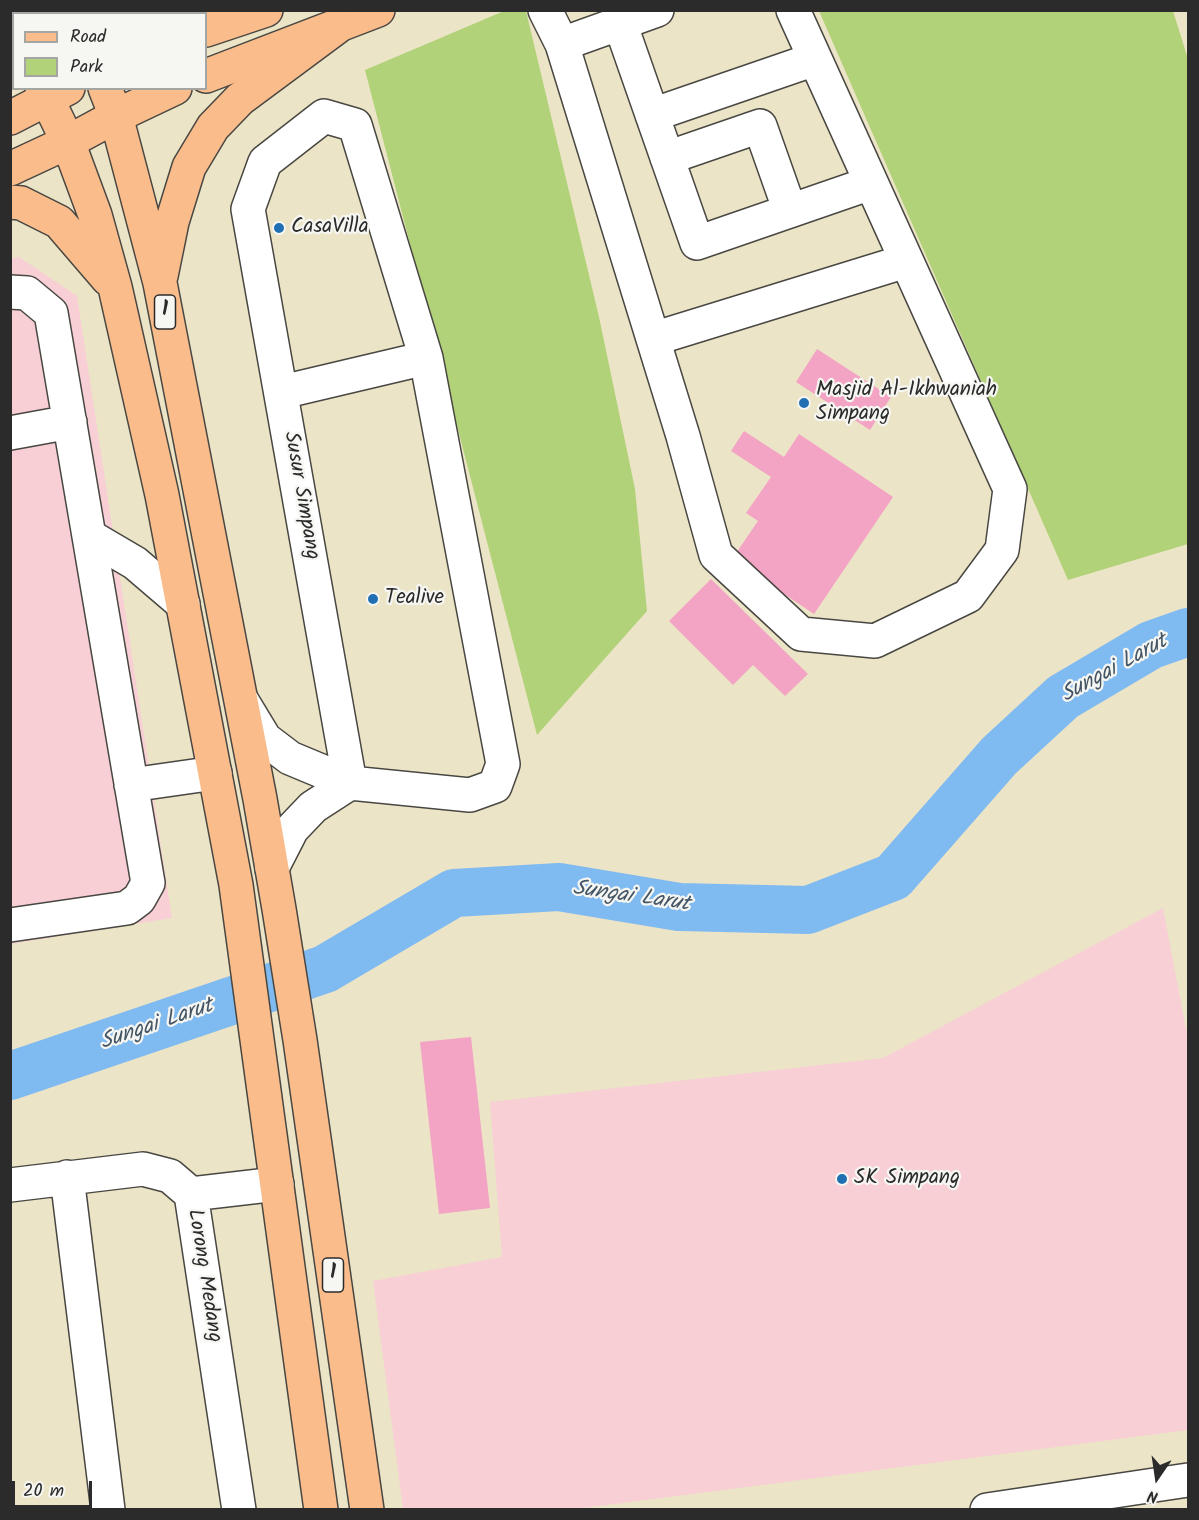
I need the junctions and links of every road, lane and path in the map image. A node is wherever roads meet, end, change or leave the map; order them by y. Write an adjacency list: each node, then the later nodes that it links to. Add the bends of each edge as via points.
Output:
1 (266, 10): 8 (main road)
2 (378, 10): 7 (main road)
3 (545, 10): 9 (street)
4 (657, 10): 6 (street)
5 (793, 10): 10 (street)
6 (620, 23): 9 (street); 15 (street)
7 (337, 27): 11 (main road); 24 (main road, via 240,99 213,127 189,167 172,222)
8 (207, 30)
9 (562, 44): 27 (street)
10 (815, 58): 15 (street); 20 (street)
11 (207, 76)
12 (166, 90): 14 (main road)
13 (52, 92): 16 (main road); 17 (main road, 1)
14 (110, 102): 17 (main road); 24 (main road, 1)
15 (652, 115): 18 (street)
16 (10, 118)
17 (68, 142): 19 (main road); 25 (main road, 1, via 95,215)
18 (666, 158): 22 (street, via 697,243); 22 (street, via 760,126)
19 (10, 169)
20 (871, 183): 22 (street); 23 (street)
21 (10, 202): 25 (main road, via 21,203 59,222)
22 (790, 212)
23 (906, 261): 27 (street); 27 (street, via 1010,489 1002,550 968,596 875,641 801,634 716,555)
24 (160, 283): 34 (main road, 1)
25 (115, 287): 33 (main road, 1)
26 (10, 292): 30 (street, via 27,293 51,313)
27 (653, 339)
28 (426, 358): 29 (street); 29 (street, Susur Simpang, via 355,125 324,116 265,162 248,209); 36 (street, via 503,764 495,786 470,795)
29 (282, 392): 36 (street, Susur Simpang)
30 (70, 422): 31 (street); 32 (street)
31 (10, 433)
32 (89, 536): 33 (street, via 135,563); 37 (street)
33 (183, 604): 35 (main road, 1)
34 (240, 699): 36 (street, via 265,739 290,759); 38 (main road, 1)
35 (215, 773): 37 (street); 41 (main road, 1, via 240,913)
36 (350, 783): 38 (street, via 313,807 292,829)
37 (131, 785): 39 (street, via 148,883 139,899 127,908)
38 (272, 868): 48 (main road, 1)
39 (12, 916)
40 (67, 1177): 42 (street, Lorong Medang); 43 (street, Lorong Medang, via 143,1169 170,1176); 45 (street)
41 (277, 1184): 43 (street); 47 (main road, 1)
42 (10, 1185)
43 (191, 1194): 46 (street, Lorong Medang)
44 (1188, 1480): 49 (street)
45 (108, 1509)
46 (239, 1509)
47 (321, 1509)
48 (367, 1509)
49 (987, 1509)

